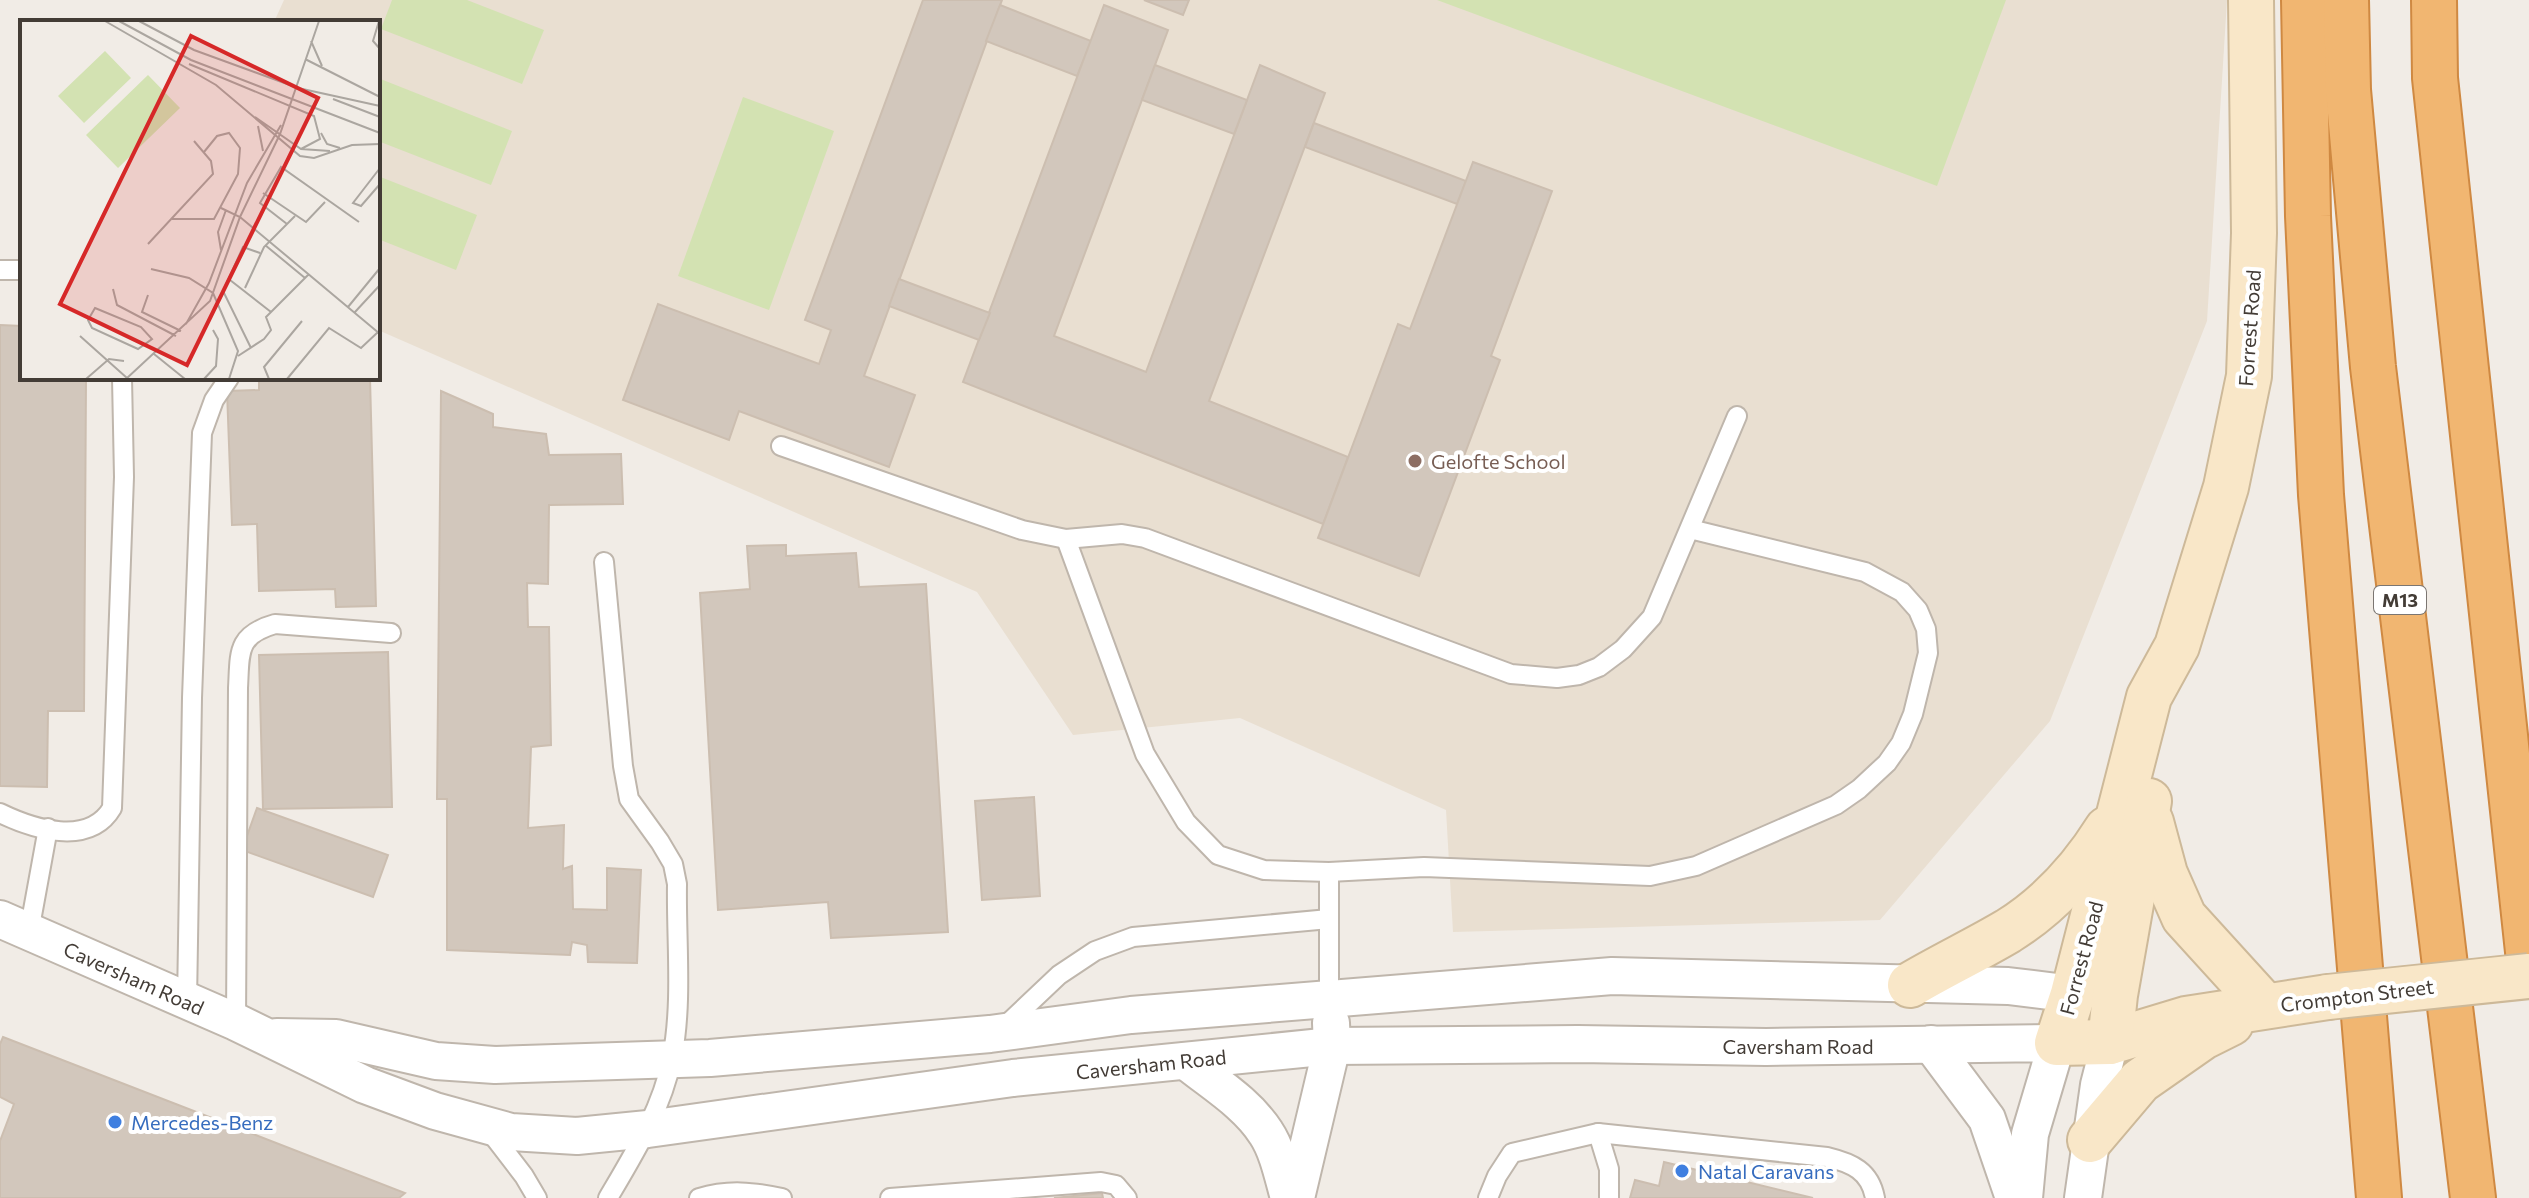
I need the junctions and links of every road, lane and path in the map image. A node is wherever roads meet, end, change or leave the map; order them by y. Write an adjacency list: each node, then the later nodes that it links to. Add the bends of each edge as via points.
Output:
1 (2251, 0): 13 (street, Forrest Road, via 2254,233 2249,376 2226,487 2177,646 2149,697)
2 (2304, 0): 53 (highway, via 2321,495)
3 (2346, 0): 54 (highway, M13, via 2348,90 2373,367)
4 (2434, 0): 19 (highway, via 2435,78)
5 (122, 380): 15 (lane, via 124,477 112,808 88,830)
6 (228, 380): 24 (lane, via 202,433)
7 (1737, 416): 9 (lane)
8 (781, 446): 10 (lane, via 1022,530)
9 (1690, 529): 10 (lane, via 1652,617 1599,667 1557,678 1511,674 1145,538 1122,534); 16 (lane, via 1865,572 1902,592 1918,610 1928,653 1913,714 1887,763 1836,805 1671,873 1424,867)
10 (1066, 539): 16 (lane, via 1145,754 1186,822 1218,855 1264,870)
11 (604, 562): 33 (lane, via 629,799 673,864 677,884)
12 (391, 633): 27 (lane, via 275,624 248,635 241,650 238,688)
13 (2133, 808): 21 (street, via 2053,896 2010,930); 22 (street, Forrest Road); 25 (street, via 2184,917)
14 (0, 813): 15 (lane)
15 (48, 828): 18 (lane)
16 (1329, 872): 17 (lane)
17 (1329, 919): 23 (lane); 28 (lane, via 1133,937 1095,951 1059,975)
18 (14, 925): 24 (street, Caversham Road)
19 (2529, 961)
20 (2529, 976): 25 (street, Crompton Street, bridge)
21 (1910, 985): 22 (street, Caversham Road); 23 (street, Caversham Road, via 1612,976)
22 (2094, 994): 26 (street, Crompton Street); 29 (street, Forrest Road); 30 (street, Forrest Road)
23 (1329, 997): 28 (street, Caversham Road); 32 (street)
24 (187, 1002): 27 (street, Caversham Road)
25 (2265, 1006): 26 (street, Crompton Street); 38 (street, via 2203,1037 2140,1081)
26 (2186, 1019): 29 (street, Crompton Street)
27 (252, 1029): 33 (street, Caversham Road, via 336,1038 436,1061 495,1065); 35 (street, Caversham Road, via 365,1085)
28 (998, 1033): 33 (street, Caversham Road)
29 (2110, 1042): 30 (street, Crompton Street); 38 (street)
30 (2057, 1043): 31 (street, Caversham Road); 51 (street, via 2030,1134)
31 (1931, 1044): 32 (street, Caversham Road); 50 (street, via 1987,1119)
32 (1332, 1046): 34 (street, Caversham Road); 46 (street)
33 (672, 1059): 36 (lane)
34 (1186, 1061): 36 (street, Caversham Road, via 1013,1078); 45 (street, via 1245,1108 1266,1133)
35 (484, 1125): 36 (street, Caversham Road, via 577,1136); 39 (lane)
36 (648, 1129): 40 (lane)
37 (1598, 1133): 47 (lane, via 1512,1153); 48 (lane, via 1609,1169); 49 (lane, via 1851,1162 1866,1174)
38 (2090, 1140): 52 (street)
39 (537, 1198)
40 (608, 1198)
41 (699, 1198): 42 (lane, via 750,1191)
42 (782, 1198)
43 (890, 1198): 44 (lane, via 1101,1182 1116,1185)
44 (1127, 1198)
45 (1289, 1198)
46 (1296, 1198)
47 (1488, 1198)
48 (1609, 1198)
49 (1875, 1198)
50 (2014, 1198)
51 (2024, 1198)
52 (2083, 1198)
53 (2379, 1198)
54 (2473, 1198)

